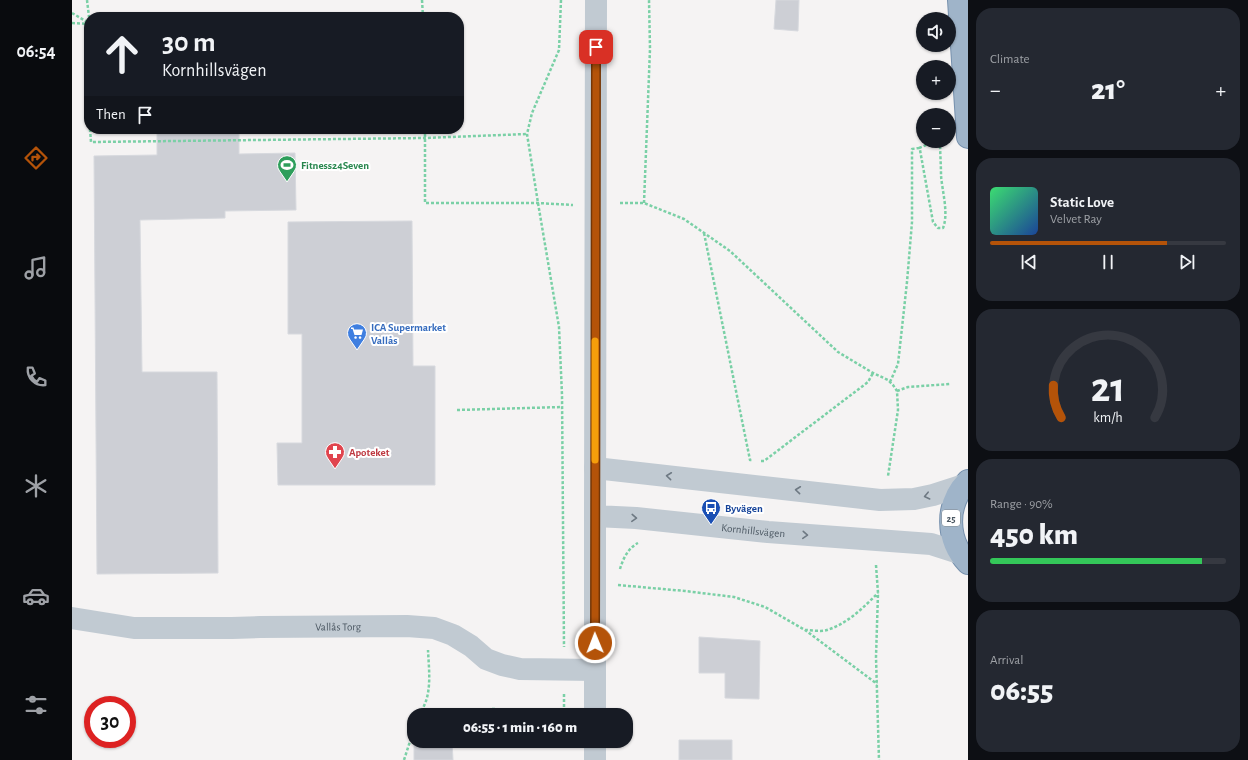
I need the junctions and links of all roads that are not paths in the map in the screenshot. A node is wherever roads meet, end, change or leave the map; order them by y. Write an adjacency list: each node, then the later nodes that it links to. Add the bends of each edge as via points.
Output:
1 (596, 0): 4 (street)
2 (959, 0): 3 (highway)
3 (968, 137)
4 (595, 468): 5 (street, one-way to 4, via 914,499 880,500); 6 (street)
5 (966, 483): 7 (highway, 25, via 956,498 951,514 955,546)
6 (595, 516): 7 (street, Kornhillsvägen, one-way to 7, via 931,544); 9 (street)
7 (964, 558)
8 (72, 618): 9 (street, Vallås Torg, via 134,628 428,627 453,635 486,659 502,665 520,669)
9 (595, 670): 10 (street)
10 (595, 708)
11 (595, 748): 12 (street)
12 (594, 760)

